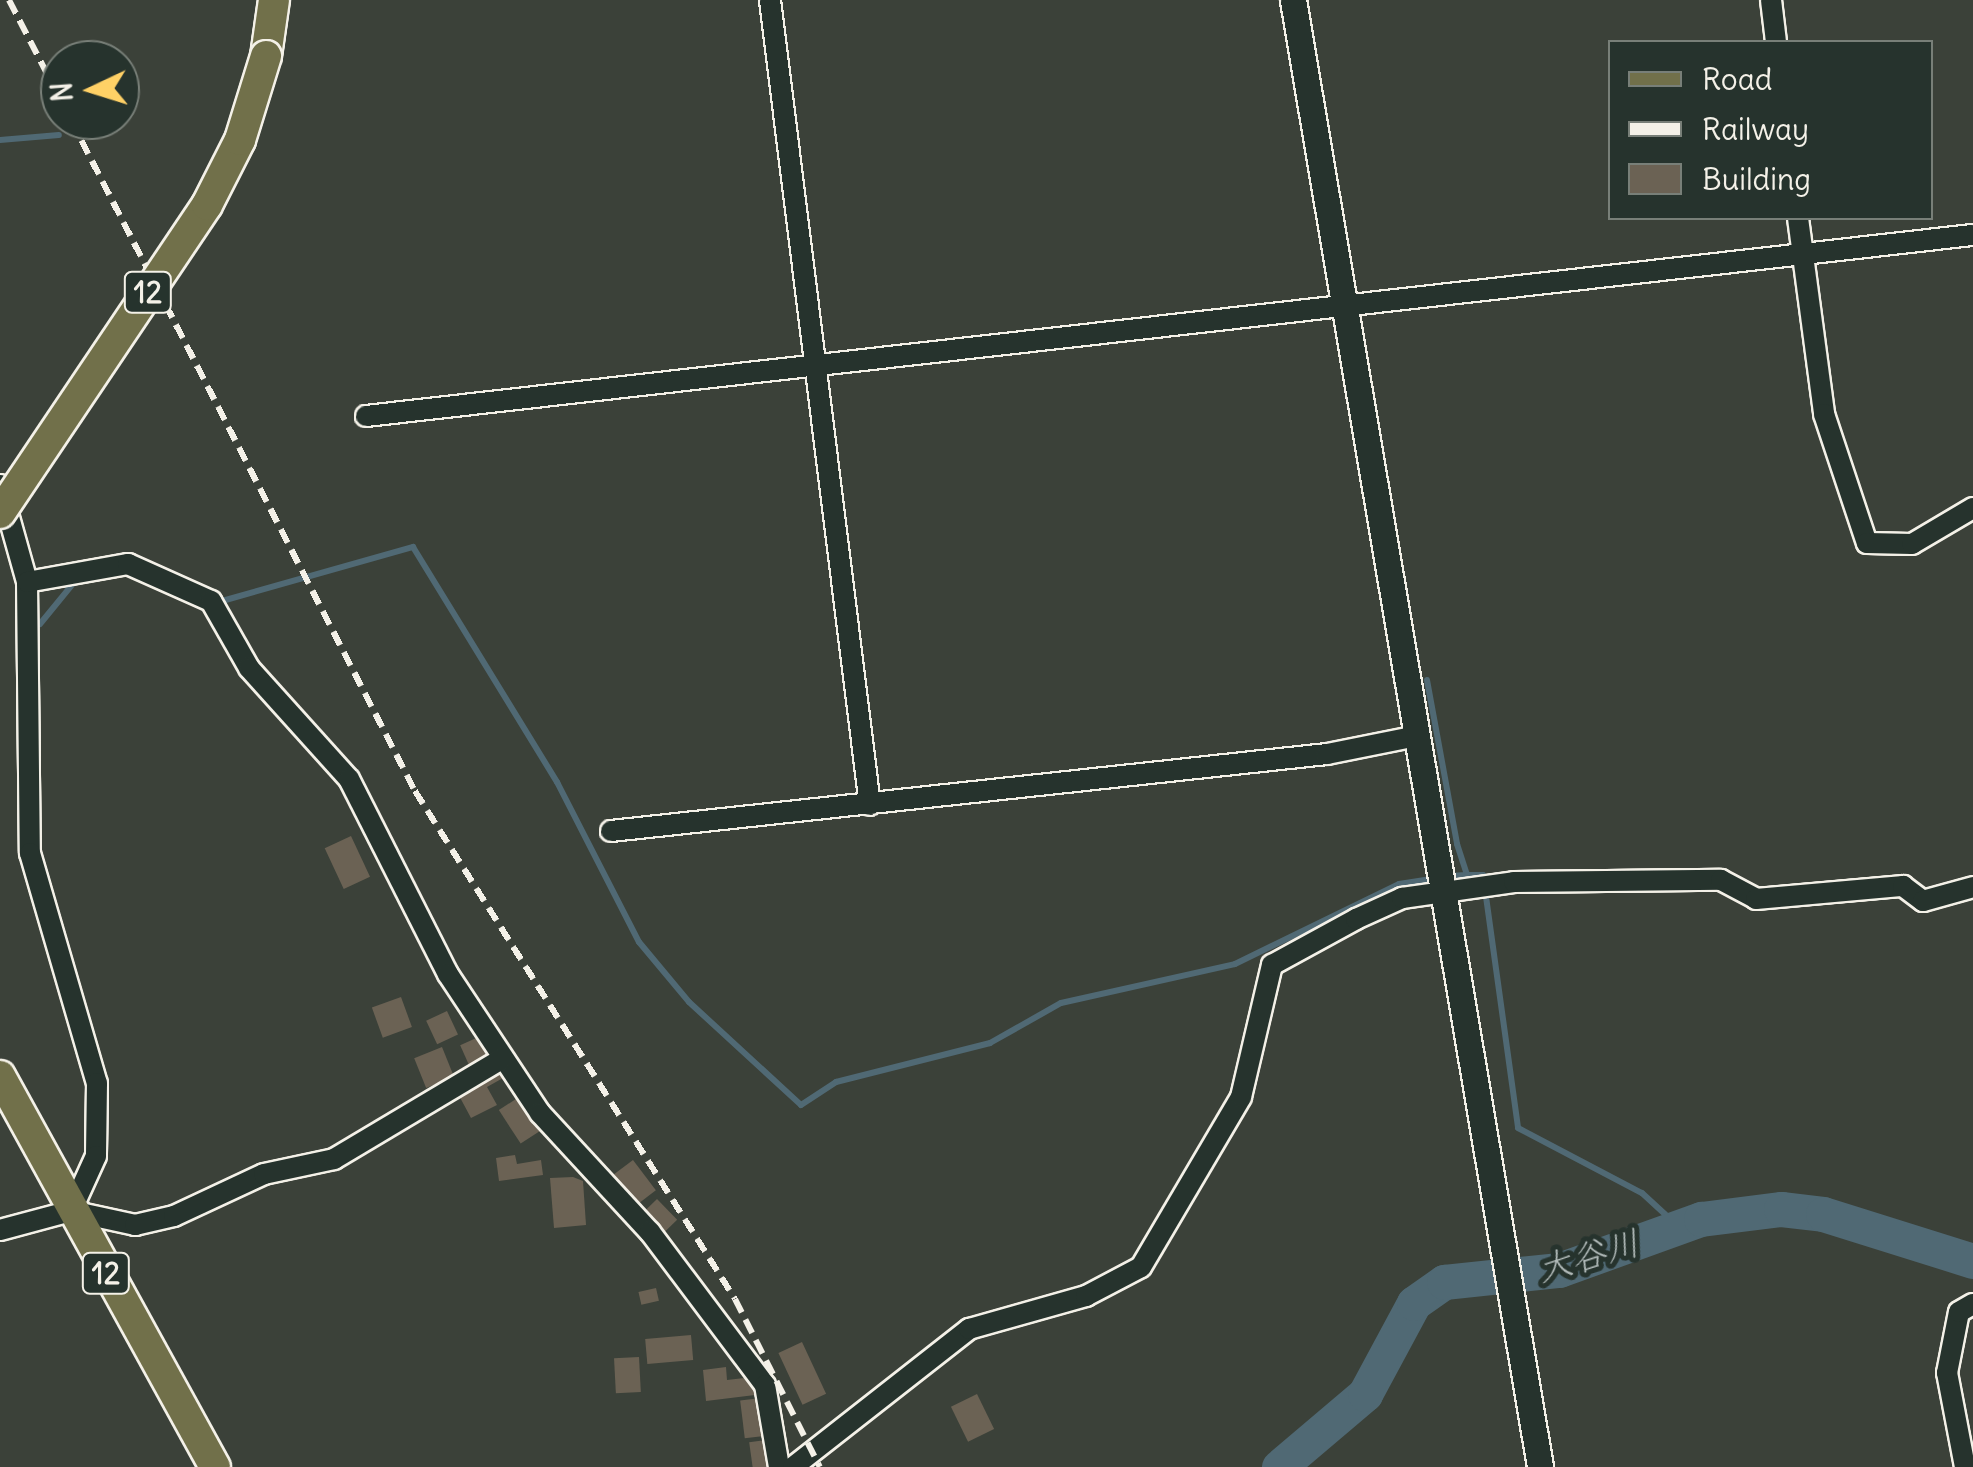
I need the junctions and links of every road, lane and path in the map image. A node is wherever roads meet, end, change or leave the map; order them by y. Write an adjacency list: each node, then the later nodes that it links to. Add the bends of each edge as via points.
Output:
1 (274, 0): 15 (main road, 12, bridge, via 266,56 240,140 207,205)
2 (770, 0): 10 (street)
3 (1293, 0): 9 (street)
4 (1771, 0): 5 (street)
5 (1776, 40)
6 (1798, 220): 8 (street)
7 (1973, 235): 8 (street)
8 (1803, 254): 9 (street); 14 (street, via 1824,414 1867,543 1912,544)
9 (1344, 307): 10 (street); 17 (street)
10 (816, 368): 11 (street); 18 (street)
11 (366, 416)
12 (0, 485): 16 (street)
13 (1973, 498): 14 (street)
14 (1972, 508)
15 (0, 513)
16 (27, 582): 22 (street, via 128,564 210,601 249,668 349,779 434,948); 24 (street, via 30,853 99,1106 96,1156)
17 (1417, 736): 18 (street, via 1327,754); 20 (street)
18 (870, 806): 19 (street)
19 (611, 831)
20 (1441, 881): 21 (street, via 1474,886 1721,880 1756,899 1902,886 1923,901); 29 (street, via 1272,965 1240,1097 1130,1278 968,1329 850,1430); 30 (street)
21 (1973, 888)
22 (502, 1059): 24 (street, via 334,1159 264,1174 174,1216 135,1225); 28 (street, via 569,1153 650,1232 734,1339 765,1385)
23 (0, 1076): 24 (main road, 12)
24 (71, 1211): 25 (street); 27 (main road, 12)
25 (0, 1230)
26 (1973, 1304): 31 (street, via 1959,1312 1947,1373)
27 (214, 1467)
28 (778, 1467)
29 (793, 1467)
30 (1540, 1467)
31 (1965, 1467)

